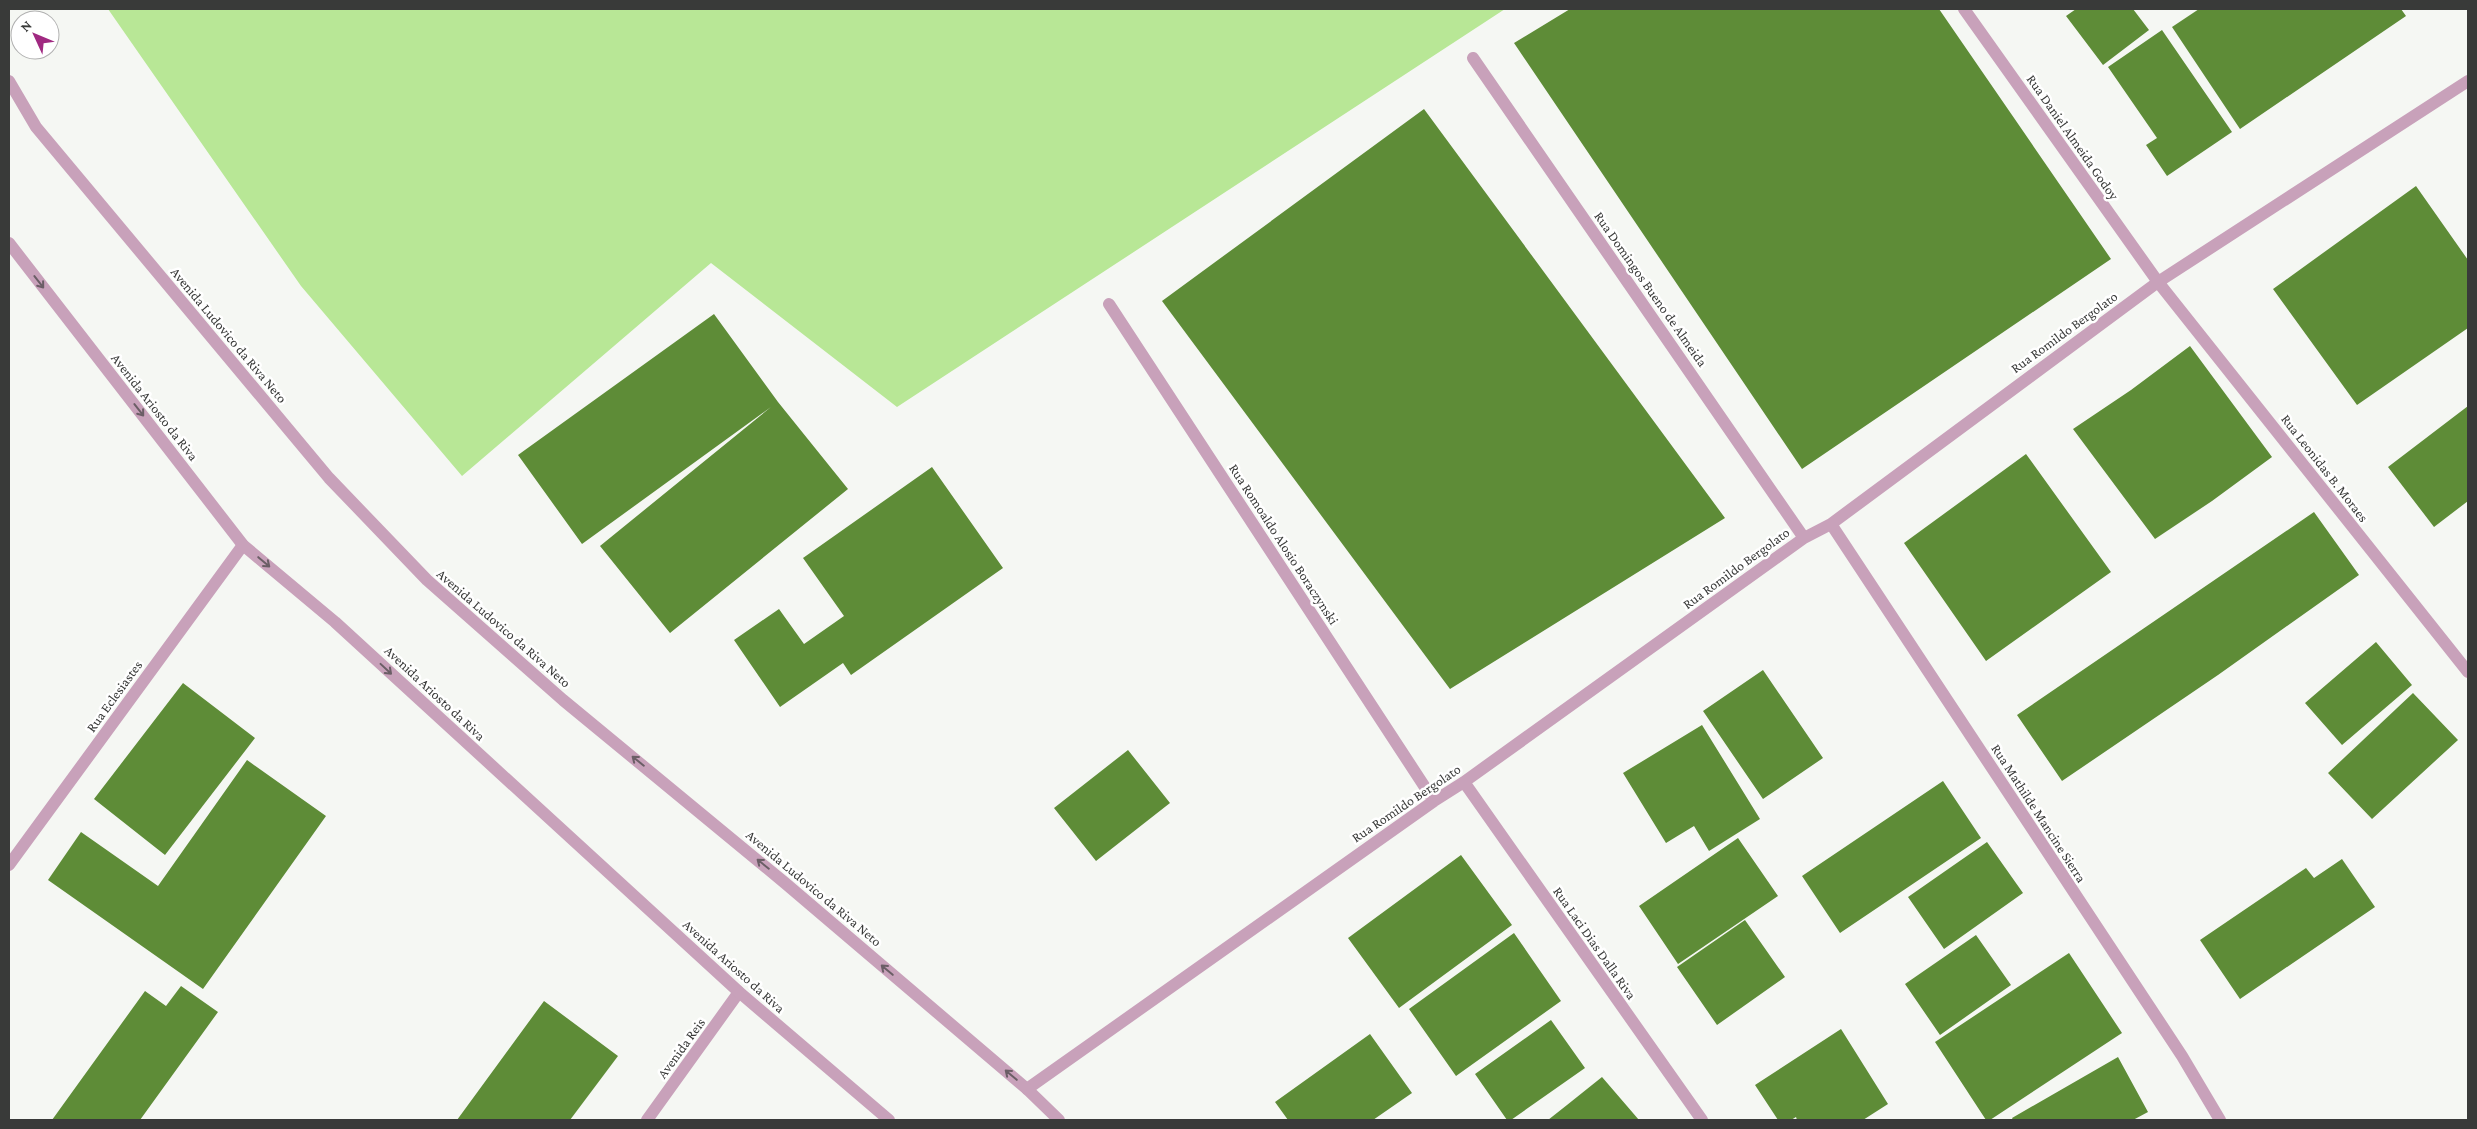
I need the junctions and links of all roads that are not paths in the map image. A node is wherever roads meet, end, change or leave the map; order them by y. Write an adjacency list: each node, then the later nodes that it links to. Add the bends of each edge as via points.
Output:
1 (1964, 9): 6 (street, Rua Daniel Almeida Godoy)
2 (1473, 58): 9 (street, Rua Domingos Bueno de Almeida)
3 (9, 81): 16 (street, Avenida Ludovico da Riva Neto, one-way to 3, via 563,700 426,580 329,478 36,127)
4 (2468, 81): 6 (street, Rua Romildo Bergolato)
5 (9, 243): 10 (street, Avenida Ariosto da Riva, one-way to 10)
6 (2158, 282): 8 (street, Rua Romildo Bergolato); 11 (street, Rua Leonidas B. Moraes)
7 (1109, 304): 13 (street, Rua Romoaldo Alosio Boraczynski)
8 (1830, 524): 9 (street, Rua Romildo Bergolato); 21 (street, Rua Mathilde Mancine Sierra, via 2182,1056)
9 (1804, 538): 12 (street, Rua Romildo Bergolato)
10 (243, 545): 14 (street, Rua Eclesiastes); 15 (street, Avenida Ariosto da Riva, one-way to 15, via 335,622)
11 (2468, 672)
12 (1464, 782): 13 (street, Rua Romildo Bergolato); 20 (street, Rua Laci Dias Dalla Riva)
13 (1434, 801): 16 (street, Rua Romildo Bergolato)
14 (9, 865)
15 (739, 992): 17 (street, Avenida Reis); 18 (street, Avenida Ariosto da Riva)
16 (1027, 1089): 19 (street, Avenida Ludovico da Riva Neto)
17 (647, 1120)
18 (889, 1120)
19 (1059, 1120)
20 (1702, 1120)
21 (2220, 1120)

